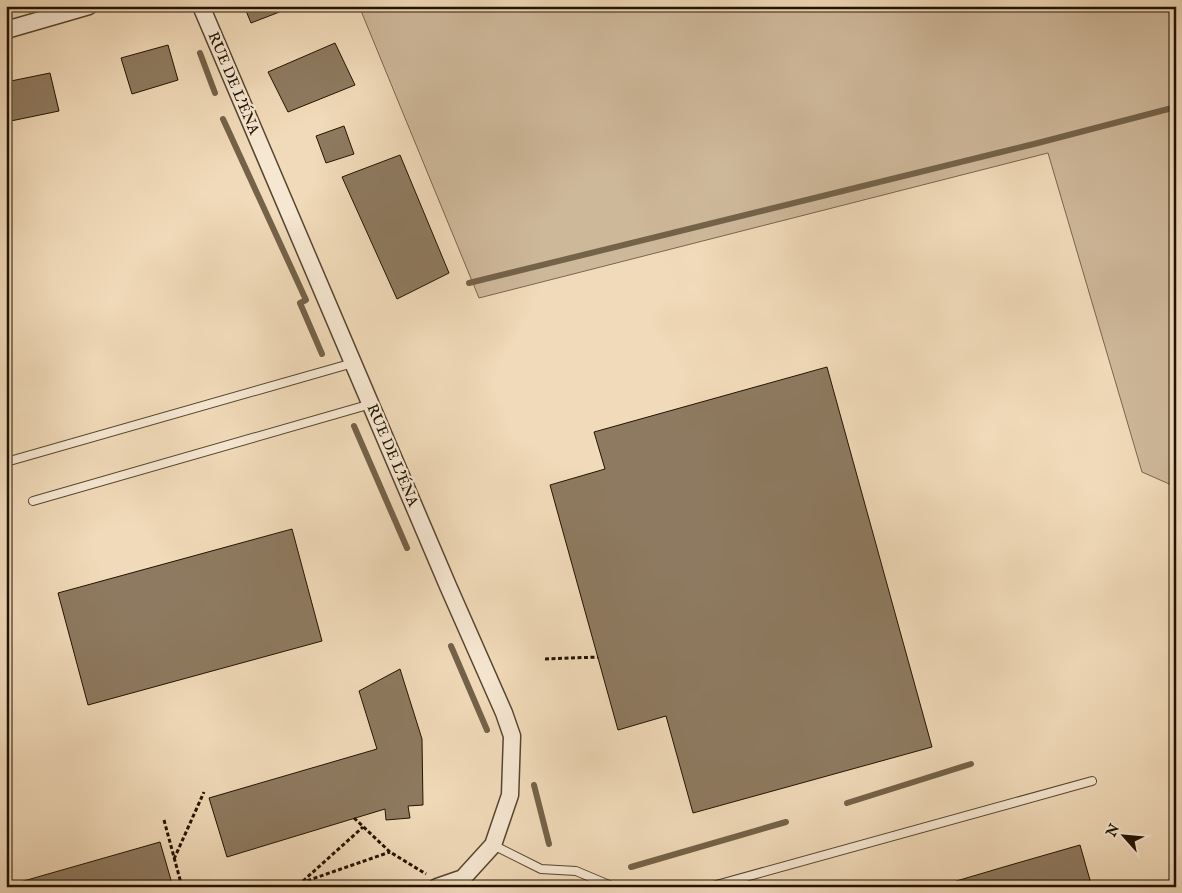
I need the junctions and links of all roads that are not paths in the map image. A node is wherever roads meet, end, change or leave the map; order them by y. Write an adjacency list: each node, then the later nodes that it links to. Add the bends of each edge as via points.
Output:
1 (89, 6): 3 (street)
2 (201, 6): 4 (street, RUE DE L'ÉNA)
3 (6, 30)
4 (354, 363): 5 (street, RUE DE L'ÉNA); 6 (lane)
5 (371, 404): 7 (lane); 9 (street, RUE DE L'ÉNA, via 512,736 510,795)
6 (6, 462)
7 (33, 501)
8 (1092, 781): 13 (lane)
9 (493, 845): 10 (street, RUE DE L'ÉNA); 12 (lane, via 541,869 576,871)
10 (464, 882): 11 (street, RUE DE L'ÉNA)
11 (437, 887)
12 (614, 887)
13 (709, 887)

